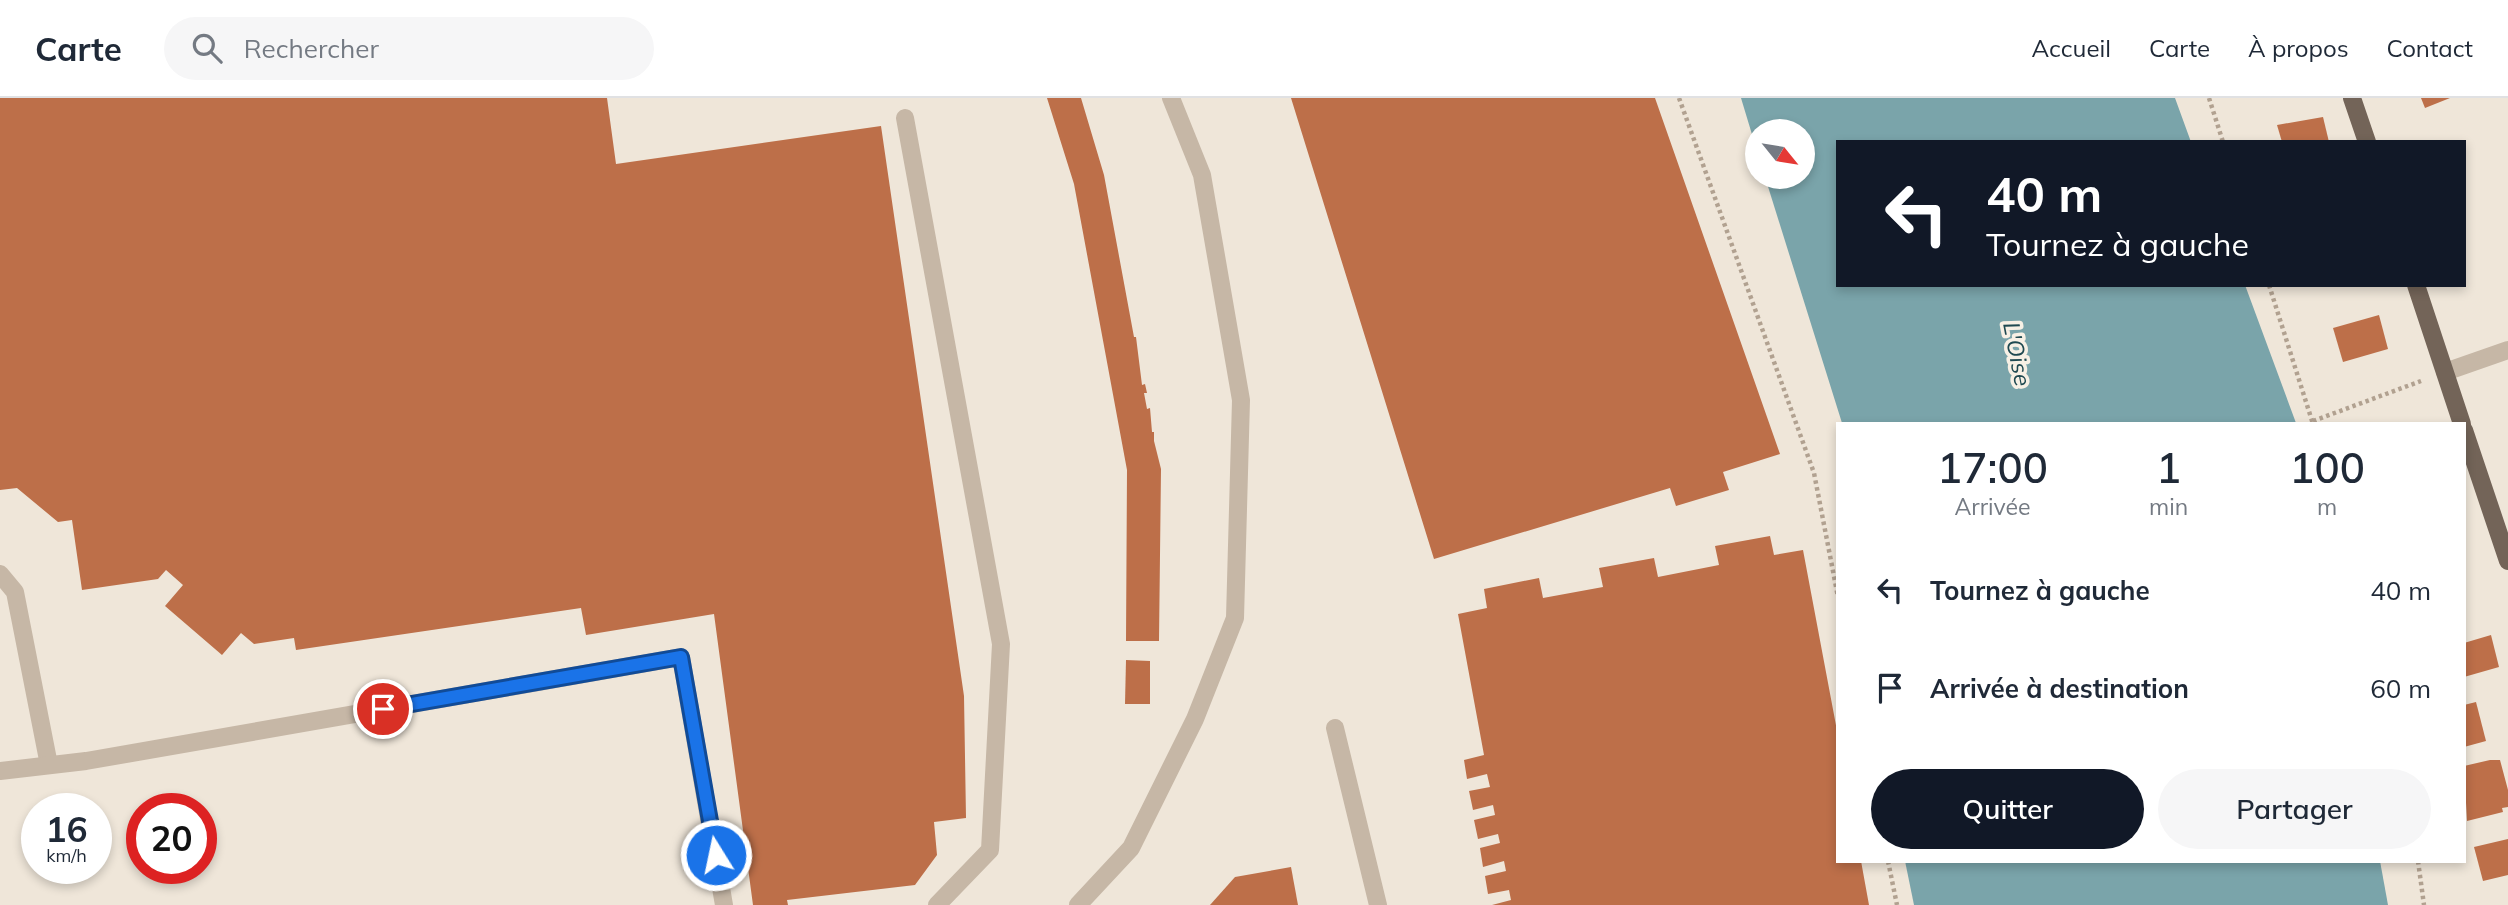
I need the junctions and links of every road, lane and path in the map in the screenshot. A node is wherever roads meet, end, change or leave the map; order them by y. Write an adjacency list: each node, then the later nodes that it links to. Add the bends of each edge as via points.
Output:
1 (1171, 98): 25 (street, via 1202,175 1241,400 1235,618 1195,719 1131,848)
2 (1679, 98): 17 (path, via 1814,473)
3 (2210, 98): 6 (path)
4 (2353, 98): 7 (main road)
5 (905, 117): 24 (street, via 1001,644 990,850)
6 (2222, 140)
7 (2367, 140)
8 (2270, 287): 12 (path)
9 (2417, 287): 11 (main road)
10 (2508, 350): 11 (street)
11 (2445, 372): 12 (path); 13 (main road)
12 (2313, 422)
13 (2461, 422)
14 (2466, 436): 15 (main road)
15 (2508, 561)
16 (0, 573): 19 (street, via 15,592)
17 (1836, 587)
18 (1335, 729): 26 (street)
19 (49, 765): 20 (street); 23 (street, via 681,657)
20 (0, 771)
21 (1888, 863): 27 (path)
22 (2418, 863): 28 (path)
23 (724, 905)
24 (937, 905)
25 (1078, 905)
26 (1378, 905)
27 (1897, 905)
28 (2424, 905)

